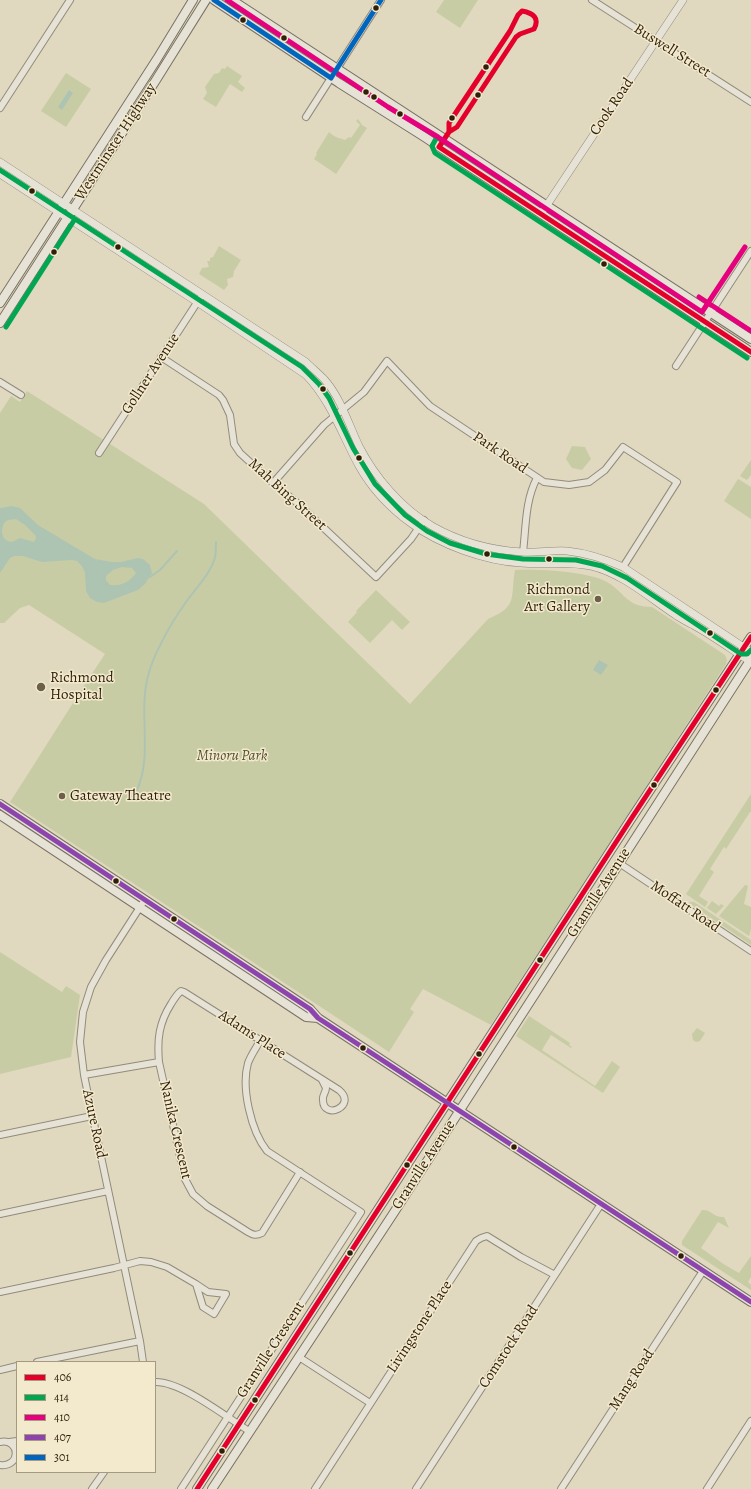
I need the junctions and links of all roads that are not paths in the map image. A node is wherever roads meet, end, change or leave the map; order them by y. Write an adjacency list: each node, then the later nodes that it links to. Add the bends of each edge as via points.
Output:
1 (70, 0): 13 (street)
2 (193, 0): 17 (main road, Westminster Highway)
3 (206, 0): 19 (main road, Westminster Highway)
4 (214, 0): 11 (main road)
5 (232, 0): 10 (main road)
6 (381, 0): 10 (street)
7 (592, 0): 9 (street, Buswell Street)
8 (683, 0): 9 (street, Cook Road)
9 (656, 42): 12 (street, Buswell Street); 18 (street, Cook Road)
10 (336, 69): 11 (street); 18 (main road)
11 (331, 78): 14 (street); 21 (main road)
12 (751, 102)
13 (0, 108)
14 (306, 116)
15 (0, 162): 17 (street)
16 (0, 174): 20 (street)
17 (64, 204): 19 (street); 20 (main road, Westminster Highway)
18 (546, 205): 21 (street, Cook Road); 27 (main road)
19 (73, 210): 22 (main road, Westminster Highway); 24 (street)
20 (58, 212): 22 (street); 26 (main road, Westminster Highway)
21 (541, 214): 28 (main road)
22 (67, 218): 25 (street); 29 (main road, Westminster Highway)
23 (751, 252): 27 (street)
24 (202, 295): 25 (street, Gollner Avenue); 36 (street, via 306,362 324,379)
25 (197, 302): 32 (street, Gollner Avenue); 37 (street, via 306,376 326,399)
26 (0, 303)
27 (710, 313): 28 (street); 30 (main road)
28 (704, 322): 31 (main road); 33 (street)
29 (0, 323)
30 (751, 339)
31 (751, 352)
32 (161, 357): 38 (street, Gollner Avenue); 40 (street, Mah Bing Street, via 219,395 230,415 234,444)
33 (676, 366)
34 (0, 382): 35 (street)
35 (21, 395)
36 (344, 410): 37 (street); 39 (street, Park Road, via 364,392 387,361 430,406); 41 (street, via 359,445 379,478 394,495)
37 (335, 416): 40 (street); 42 (street, via 374,489)
38 (99, 453)
39 (537, 478): 43 (street, via 529,500); 44 (street, Park Road, via 561,485 589,482 605,470 623,447 677,482)
40 (273, 484): 42 (street, Mah Bing Street, via 376,576 411,540)
41 (424, 520): 42 (street, Mah Bing Street); 43 (street, via 435,528 464,540 496,549)
42 (418, 529): 46 (street, via 478,555 522,564 563,563 591,566 614,574 679,617)
43 (523, 552): 44 (street, via 566,551 587,554)
44 (623, 567): 46 (street)
45 (751, 637): 46 (main road, Granville Avenue)
46 (745, 651): 47 (street); 58 (main road, Granville Avenue, via 625,829)
47 (750, 661): 50 (main road, Granville Avenue)
48 (0, 804): 51 (main road)
49 (0, 815): 51 (main road)
50 (619, 863): 52 (street, Moffatt Road); 59 (main road, Granville Avenue)
51 (142, 904): 56 (street, Azure Road, via 91,986 83,1012 80,1042); 58 (main road, via 310,1009 318,1018)
52 (751, 951)
53 (181, 991): 54 (street, Adams Place); 55 (street, Nanika Crescent, via 166,1011 160,1025)
54 (260, 1041): 57 (street, Adams Place); 62 (street, via 246,1072 247,1096 254,1127 260,1143 267,1151)
55 (159, 1062): 56 (street); 62 (street, Nanika Crescent, via 185,1179 193,1194 207,1206 253,1235 258,1235 262,1233)
56 (84, 1075): 60 (street, Azure Road)
57 (322, 1080): 57 (street, Adams Place, via 326,1088 324,1105 328,1110 338,1110 343,1105 343,1095)
58 (448, 1103): 59 (main road); 82 (main road, Granville Avenue)
59 (459, 1110): 64 (main road); 73 (main road, Granville Avenue)
60 (92, 1116): 61 (street); 63 (street, Azure Road)
61 (0, 1135)
62 (300, 1172): 80 (street, Granville Crescent, via 361,1212)
63 (108, 1191): 65 (street); 66 (street, Azure Road)
64 (601, 1204): 67 (main road); 68 (street, Comstock Road)
65 (0, 1214)
66 (124, 1266): 69 (street, via 140,1261 157,1263); 70 (street); 72 (street, Azure Road)
67 (703, 1271): 71 (main road); 96 (street, Mang Road)
68 (556, 1275): 79 (street, Livingstone Place, via 487,1236 476,1241); 89 (street, Comstock Road)
69 (196, 1284): 69 (street, via 203,1307 214,1314 226,1294 208,1292)
70 (0, 1292)
71 (751, 1302)
72 (140, 1341): 74 (street); 75 (street, Azure Road)
73 (298, 1357): 79 (street); 83 (main road, Granville Avenue)
74 (42, 1361)
75 (143, 1361)
76 (16, 1366): 77 (street)
77 (0, 1370)
78 (156, 1382): 80 (street, via 181,1388)
79 (370, 1403): 94 (street, Livingstone Place)
80 (227, 1417): 82 (street); 91 (street, Granville Crescent)
81 (751, 1421): 97 (street)
82 (239, 1425): 83 (street); 92 (main road, Granville Avenue)
83 (250, 1431): 93 (main road, Granville Avenue)
84 (16, 1441): 86 (street)
85 (0, 1442): 86 (street)
86 (9, 1442): 87 (street, via 15,1448 15,1457 10,1464)
87 (0, 1465)
88 (103, 1473): 90 (street)
89 (418, 1487): 95 (street)
90 (92, 1489)
91 (181, 1489)
92 (197, 1489)
93 (212, 1489)
94 (315, 1489)
95 (426, 1489)
96 (561, 1489)
97 (707, 1489)

